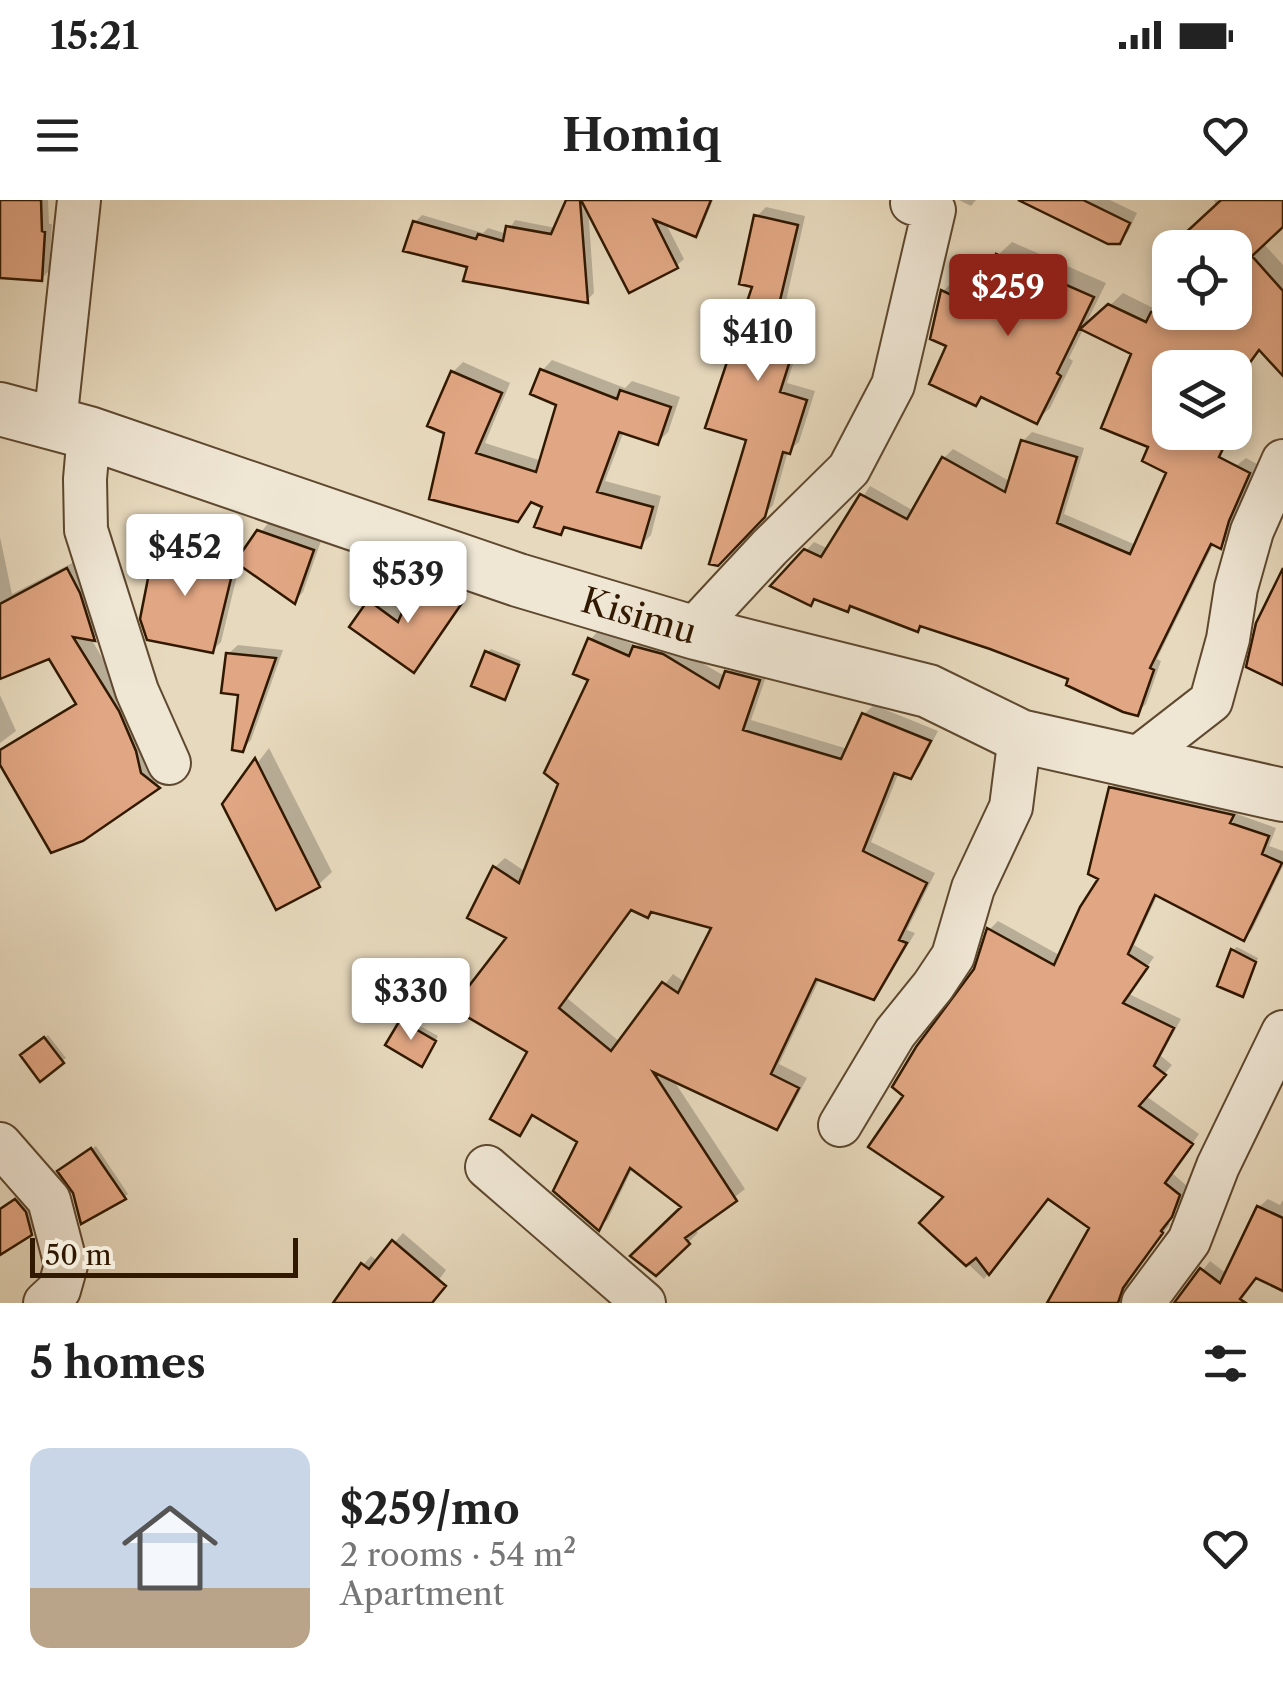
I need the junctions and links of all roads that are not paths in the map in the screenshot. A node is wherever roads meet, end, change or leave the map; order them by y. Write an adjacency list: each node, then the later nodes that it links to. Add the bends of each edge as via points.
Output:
1 (79, 200): 4 (street)
2 (912, 202): 6 (street, via 934,210 893,385 849,469)
3 (0, 408): 4 (street, Kisimu)
4 (72, 428): 6 (street, Kisimu, via 518,580); 9 (street, via 85,479 86,530 137,691)
5 (1283, 461): 8 (street, via 1252,531 1211,701)
6 (692, 631): 7 (street, Kisimu, via 928,691)
7 (1020, 736): 8 (street, Kisimu); 12 (street, via 1011,807 972,888 952,956)
8 (1134, 760): 10 (street, Kisimu)
9 (169, 763)
10 (1283, 796)
11 (1283, 1032): 17 (street, via 1188,1242)
12 (840, 1125)
13 (0, 1144): 15 (street, via 49,1200 66,1264 60,1290)
14 (486, 1167): 16 (street)
15 (46, 1303)
16 (644, 1303)
17 (1143, 1303)

